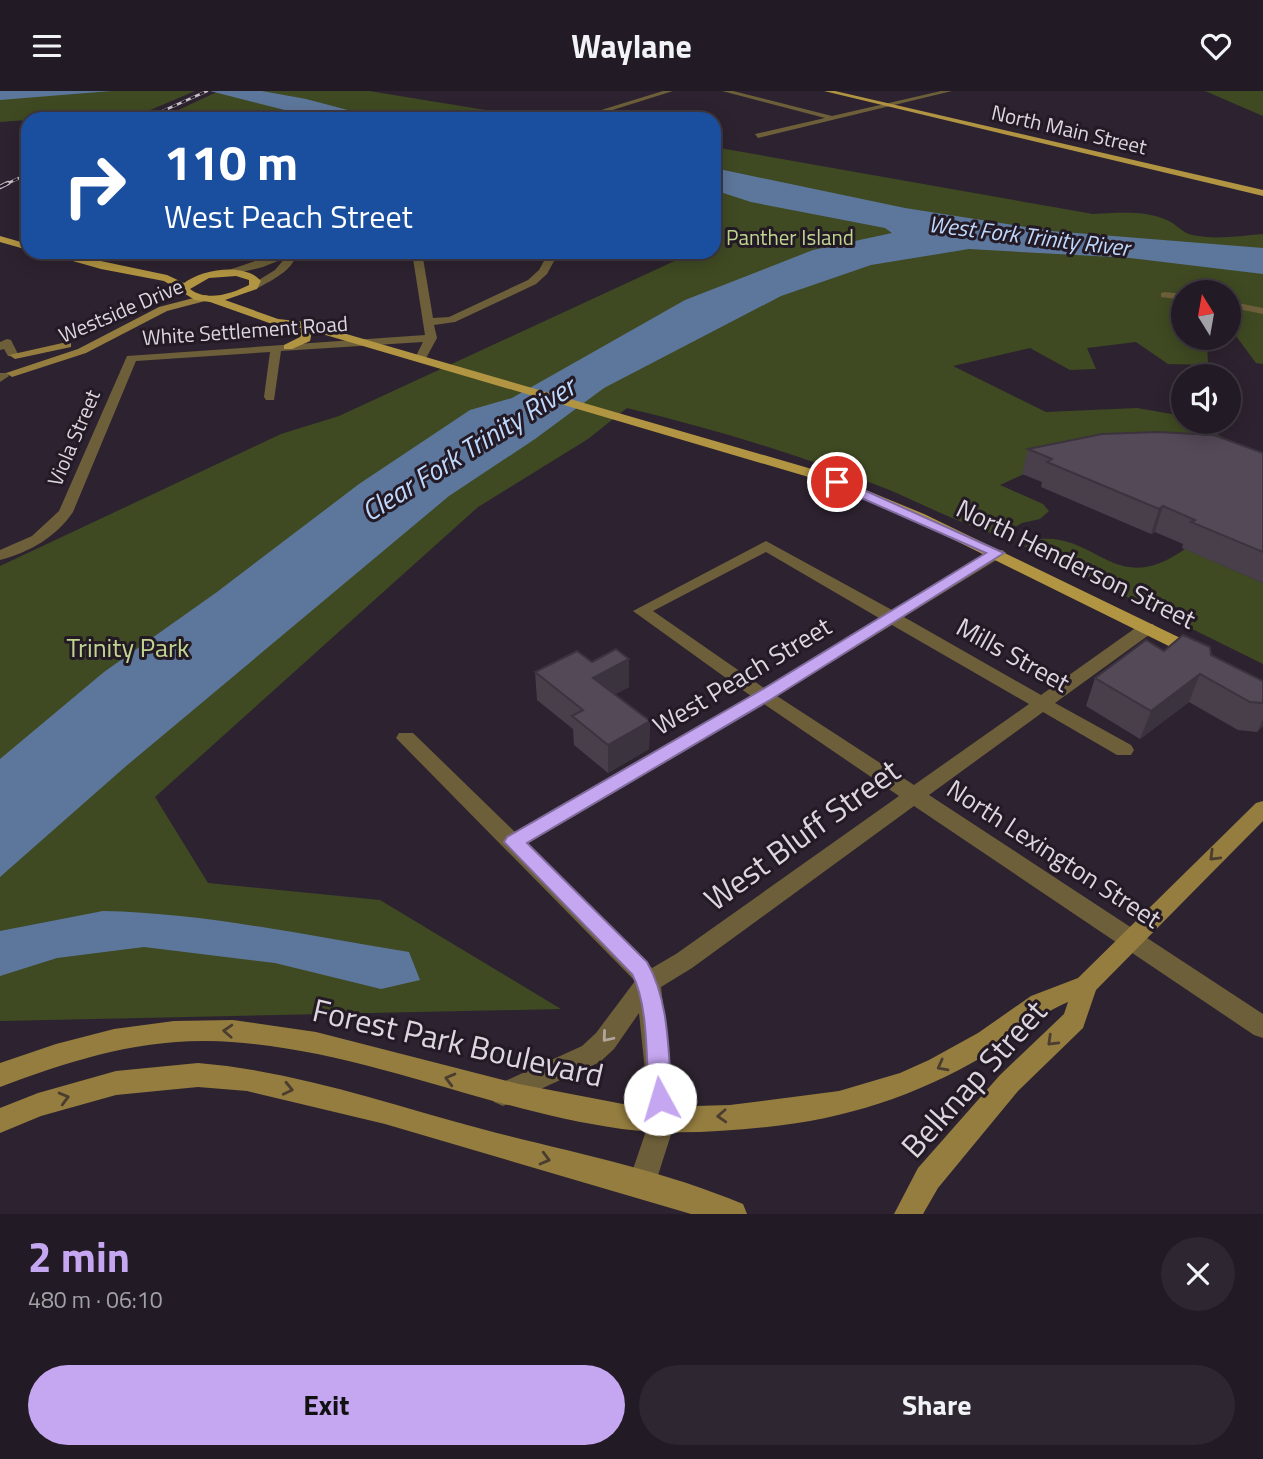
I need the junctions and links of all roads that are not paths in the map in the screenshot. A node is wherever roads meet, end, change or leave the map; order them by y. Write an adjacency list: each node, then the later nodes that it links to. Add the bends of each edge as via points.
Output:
1 (633, 91): 7 (street)
2 (670, 91): 7 (street)
3 (725, 91): 11 (street)
4 (827, 91): 9 (main road, North Main Street)
5 (949, 91): 6 (street)
6 (937, 92): 9 (street)
7 (650, 96): 8 (street); 10 (street)
8 (667, 100)
9 (888, 105): 11 (street); 13 (main road, North Main Street)
10 (599, 112)
11 (833, 118): 12 (street)
12 (758, 136)
13 (1263, 193)
14 (0, 239): 15 (main road)
15 (21, 245)
16 (72, 259): 23 (main road)
17 (270, 259): 24 (street)
18 (290, 259): 26 (street)
19 (418, 259): 32 (street)
20 (550, 259): 32 (street, via 532,282 452,320)
21 (190, 269): 24 (main road)
22 (176, 270): 23 (main road)
23 (126, 271): 25 (main road, via 167,278)
24 (224, 273): 25 (main road, via 199,278); 26 (main road, North Henderson Street, via 256,281)
25 (184, 288): 29 (main road, North Henderson Street, via 188,294); 38 (main road, Westside Drive, via 88,337 60,347)
26 (254, 293): 29 (main road); 33 (main road, North Henderson Street)
27 (1165, 295): 28 (street)
28 (1171, 296)
29 (207, 298): 33 (main road, North Henderson Street, via 276,322); 41 (main road, Westside Drive, via 163,309 82,351)
30 (1241, 307): 31 (street)
31 (1263, 311)
32 (429, 322): 34 (street)
33 (304, 325): 35 (main road, North Henderson Street); 37 (main road, via 306,339)
34 (431, 338): 35 (street, White Settlement Road); 40 (street)
35 (362, 342): 37 (street, White Settlement Road); 40 (main road, North Henderson Street)
36 (0, 347): 38 (street, via 7,342)
37 (282, 347): 39 (street, White Settlement Road); 42 (street)
38 (9, 354): 41 (main road, via 26,362)
39 (131, 358): 44 (street, Viola Street, via 66,512 40,538)
40 (421, 358): 43 (main road, North Henderson Street, via 767,458 837,482)
41 (4, 376)
42 (270, 397)
43 (997, 553): 46 (street, West Peach Street); 47 (main road, North Henderson Street)
44 (0, 555)
45 (641, 611): 46 (street, Mills Street, via 766,546); 49 (street, North Lexington Street)
46 (891, 617): 49 (street, West Peach Street); 50 (street, Mills Street)
47 (1147, 628): 48 (main road, North Henderson Street); 50 (street, West Bluff Street)
48 (1218, 664)
49 (764, 696): 53 (street, North Lexington Street); 55 (street, West Peach Street)
50 (1044, 702): 52 (street, Mills Street); 53 (street, West Bluff Street)
51 (406, 738): 55 (street)
52 (1124, 750)
53 (913, 795): 56 (street, North Lexington Street); 57 (street, West Bluff Street, via 684,961)
54 (1263, 808): 56 (main road, Belknap Street, one-way to 56)
55 (514, 842): 57 (street, via 640,968)
56 (1131, 938): 58 (main road, Belknap Street); 59 (street, North Lexington Street)
57 (648, 982): 61 (street, West Bluff Street, one-way to 61, via 592,1054); 62 (street)
58 (1086, 985): 62 (main road, Forest Park Boulevard, one-way to 62, via 1035,1006 1002,1032 935,1070 862,1099 785,1112); 66 (main road, Belknap Street, one-way to 66, via 1074,1020 1009,1083 928,1178)
59 (1263, 1027)
60 (0, 1075): 61 (main road, Forest Park Boulevard, one-way to 60, via 299,1040 232,1031 178,1031 124,1039)
61 (503, 1094): 62 (main road, Forest Park Boulevard, via 623,1118)
62 (663, 1119): 64 (street)
63 (0, 1121): 64 (main road, one-way to 64, via 116,1083 198,1075 235,1078 385,1112)
64 (642, 1184): 65 (main road)
65 (733, 1214)
66 (908, 1214)

